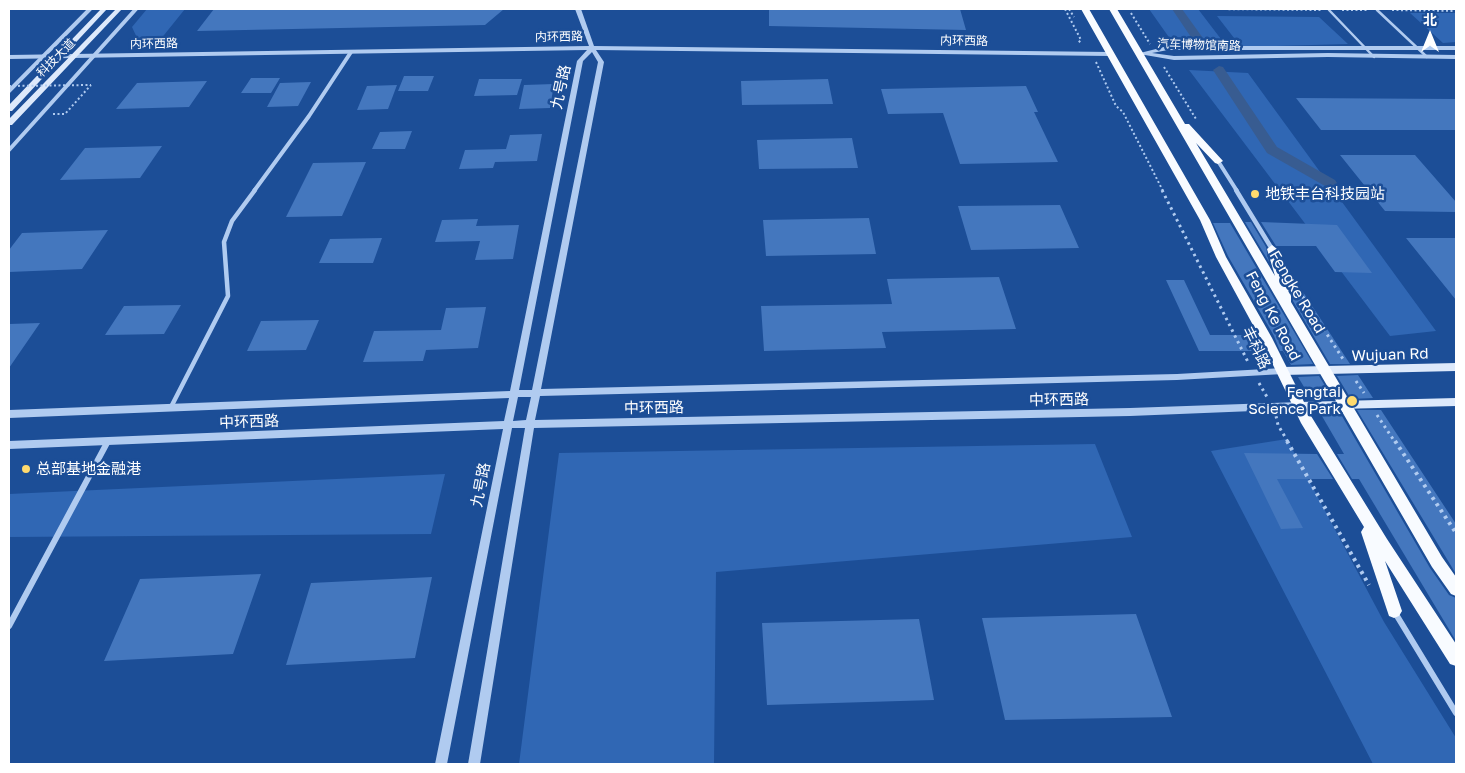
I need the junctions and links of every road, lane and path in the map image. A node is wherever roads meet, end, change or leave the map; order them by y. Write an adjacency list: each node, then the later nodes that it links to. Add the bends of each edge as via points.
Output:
1 (90, 9): 28 (street)
2 (104, 9): 29 (main road, 科技大道)
3 (119, 9): 25 (main road, 科技大道)
4 (136, 9): 26 (street)
5 (578, 9): 16 (street)
6 (1065, 9): 15 (path, via 1081,40)
7 (1070, 9): 13 (path)
8 (1086, 9): 23 (main road, Feng Ke Road)
9 (1113, 9): 24 (main road, Fengke Road)
10 (1128, 9): 21 (path)
11 (1329, 10): 17 (lane)
12 (1377, 10): 18 (lane)
13 (1081, 29)
14 (1085, 36): 22 (path, 丰科路)
15 (1078, 43)
16 (592, 48): 20 (street, 内环西路); 22 (street, 内环西路); 48 (street, via 601,62); 49 (street, 九号路, via 580,61)
17 (1366, 48): 18 (street, 汽车博物馆南路); 21 (street, 汽车博物馆南路, via 1168,48); 30 (lane)
18 (1418, 48): 19 (street, 汽车博物馆南路); 31 (lane)
19 (1456, 48)
20 (351, 52): 26 (street, 内环西路); 53 (street, via 309,116 232,221 224,242 228,296)
21 (1156, 53): 24 (street, 汽车博物馆南路); 30 (street, 汽车博物馆南路, via 1174,58); 38 (path)
22 (1092, 54): 23 (street, 内环西路); 47 (path, 丰科路)
23 (1110, 54): 45 (main road, Feng Ke Road, via 1205,220 1221,257)
24 (1139, 54): 37 (main road, Fengke Road)
25 (73, 56): 26 (street, 内环西路); 29 (street, 内环西路); 39 (main road, 科技大道)
26 (93, 56): 40 (street)
27 (9, 57): 28 (street, 内环西路)
28 (43, 57): 29 (street, 内环西路); 34 (street)
29 (57, 57): 35 (main road, 科技大道)
30 (1374, 57): 31 (street, 汽车博物馆南路)
31 (1427, 57): 32 (street, 汽车博物馆南路)
32 (1456, 57)
33 (9, 86): 36 (path, bridge, via 91,85)
34 (9, 90)
35 (9, 109)
36 (65, 114)
37 (1178, 121): 41 (main road, via 1191,130); 43 (main road, Fengke Road)
38 (1198, 122)
39 (9, 123)
40 (9, 150)
41 (1218, 161): 42 (street)
42 (1272, 249): 43 (main road, via 1285,289)
43 (1287, 307): 46 (main road, Fengke Road)
44 (1456, 367): 46 (main road, Wujuan Rd)
45 (1283, 372): 46 (main road, Wujuan Rd); 47 (street, 中环西路); 51 (main road, Feng Ke Road)
46 (1325, 372): 52 (main road, Fengke Road)
47 (1254, 373): 48 (street, 中环西路); 54 (path, 丰科路)
48 (536, 393): 49 (street, 中环西路); 56 (street)
49 (514, 394): 53 (street, 中环西路); 57 (street, 九号路)
50 (1456, 402): 52 (main road)
51 (1300, 406): 52 (main road); 54 (street, 中环西路); 60 (main road, Feng Ke Road)
52 (1345, 406): 61 (main road, Fengke Road)
53 (171, 407): 55 (street, 中环西路)
54 (1273, 408): 56 (street, 中环西路); 62 (path, 丰科路, via 1278,425)
55 (9, 414)
56 (530, 424): 57 (street, 中环西路); 68 (street)
57 (507, 425): 58 (street, 中环西路); 67 (street, 九号路)
58 (108, 441): 59 (street, 中环西路); 64 (street)
59 (9, 445)
60 (1361, 510): 63 (main road); 65 (main road, Feng Ke Road)
61 (1456, 589)
62 (1374, 590)
63 (1394, 611): 66 (street)
64 (9, 626)
65 (1456, 658)
66 (1456, 713)
67 (441, 764)
68 (474, 764)

